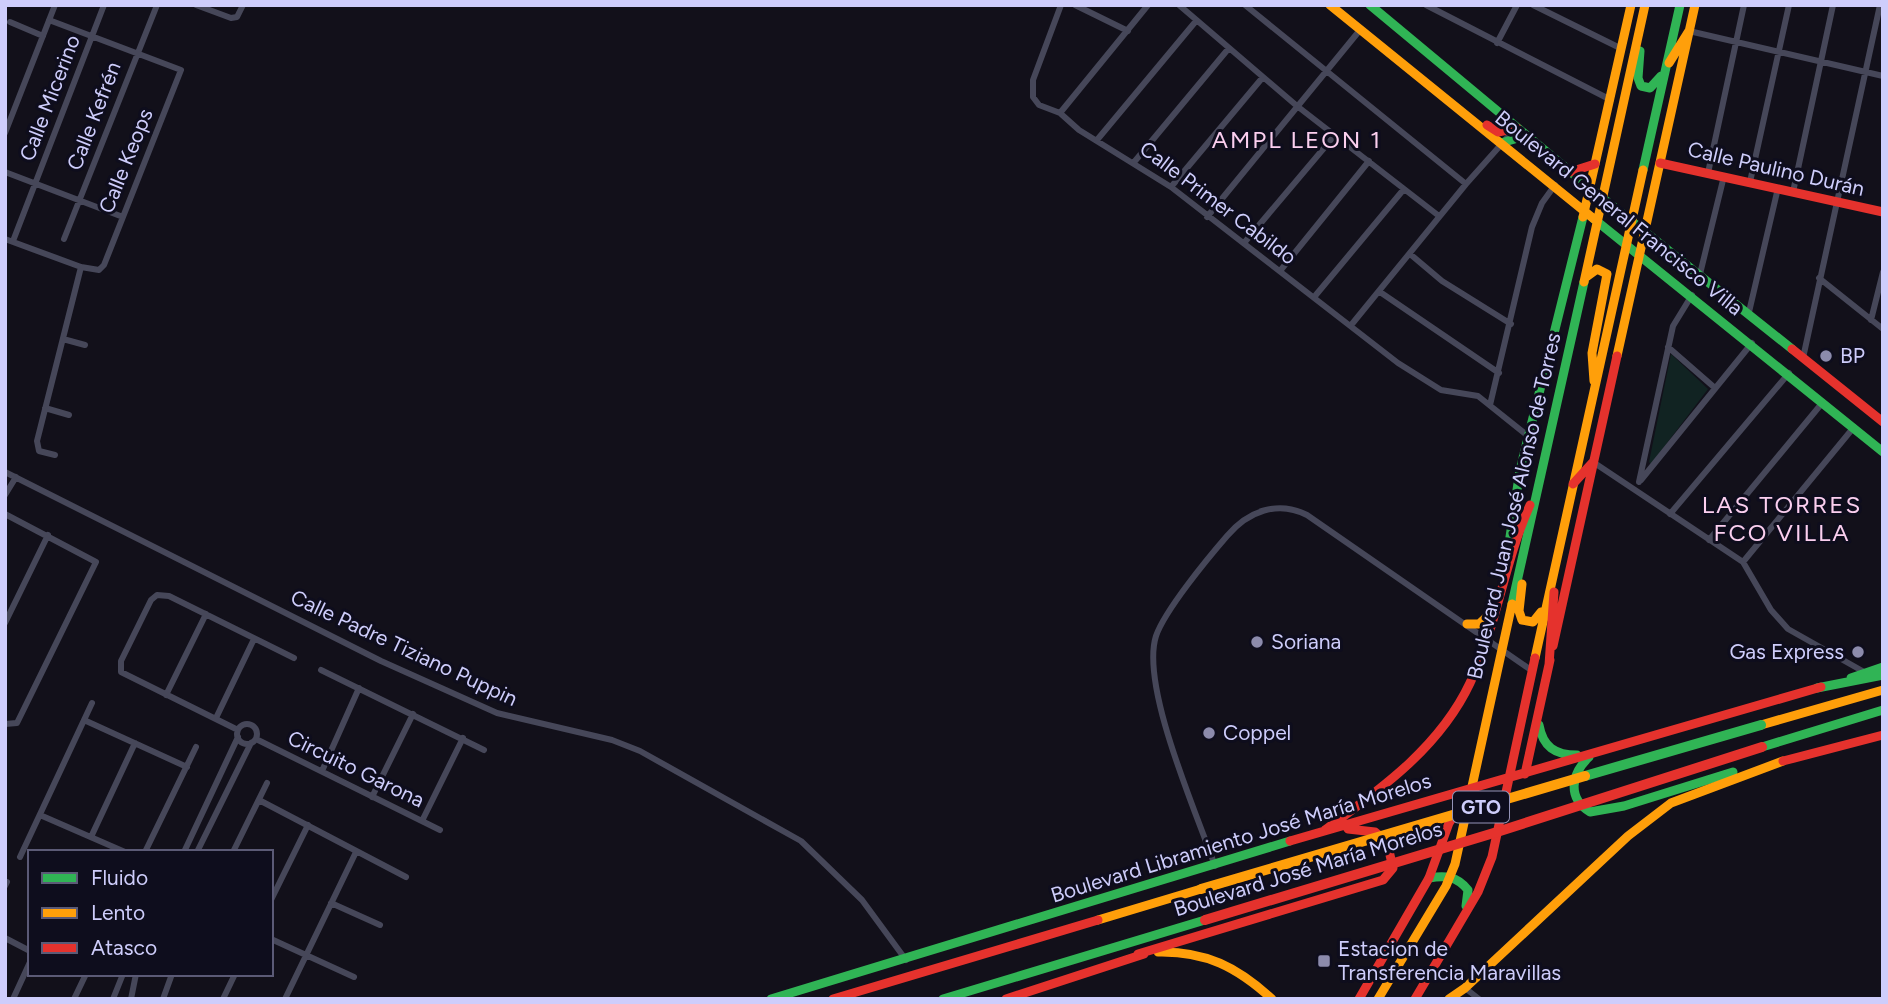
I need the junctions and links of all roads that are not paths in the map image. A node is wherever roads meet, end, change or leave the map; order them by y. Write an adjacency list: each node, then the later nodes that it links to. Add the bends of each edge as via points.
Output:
1 (55, 5): 24 (street)
2 (104, 5): 32 (street, Calle Micerino)
3 (157, 5): 37 (street, Calle Kefrén)
4 (196, 5): 5 (street, via 231,18 237,17)
5 (243, 5)
6 (1062, 5): 48 (street, Calle Primer Cabildo, via 1033,80 1033,97 1039,105)
7 (1075, 5): 29 (street)
8 (1148, 5): 29 (street)
9 (1179, 5): 26 (street)
10 (1245, 5): 40 (street)
11 (1330, 5): 28 (main road, Boulevard General Francisco Villa)
12 (1370, 5): 49 (main road, Boulevard General Francisco Villa)
13 (1426, 5): 33 (street)
14 (1517, 5): 33 (street)
15 (1533, 5): 36 (street)
16 (1631, 5): 36 (main road)
17 (1643, 5): 25 (main road)
18 (1679, 5): 41 (main road)
19 (1695, 5): 30 (main road)
20 (1744, 5): 34 (street)
21 (1789, 5): 38 (street)
22 (1833, 5): 39 (street)
23 (1880, 5): 42 (street)
24 (49, 20): 31 (street); 32 (street)
25 (1641, 20): 41 (main road, via 1639,83 1650,88); 71 (main road, Boulevard Juan José Alonso de Torres)
26 (1196, 21): 35 (street); 52 (street)
27 (10, 22): 31 (street)
28 (1360, 30): 40 (street); 45 (main road, Boulevard General Francisco Villa)
29 (1128, 31): 48 (street)
30 (1689, 31): 34 (street); 41 (main road); 56 (main road)
31 (43, 36): 50 (street)
32 (92, 37): 37 (street); 64 (street, Calle Micerino)
33 (1497, 43): 46 (street)
34 (1735, 43): 38 (street); 60 (street)
35 (1230, 48): 44 (street); 54 (street)
36 (1622, 49): 46 (main road)
37 (138, 53): 72 (street, Calle Kefrén); 77 (street, Calle Keops, via 181,69)
38 (1778, 53): 39 (street); 62 (street)
39 (1821, 62): 42 (street); 70 (street)
40 (1326, 71): 47 (street); 63 (street)
41 (1665, 71): 80 (main road)
42 (1864, 72): 43 (street); 73 (street)
43 (1883, 76)
44 (1262, 77): 47 (street); 66 (street)
45 (1434, 89): 49 (main road, via 1498,132); 53 (main road, Boulevard General Francisco Villa)
46 (1611, 100): 57 (main road)
47 (1297, 106): 51 (street); 78 (street)
48 (1060, 113): 52 (street, Calle Primer Cabildo)
49 (1517, 128): 53 (street); 58 (main road, Boulevard General Francisco Villa)
50 (5, 132)
51 (1335, 135): 55 (street); 84 (street)
52 (1097, 140): 54 (street, Calle Primer Cabildo)
53 (1501, 143): 58 (main road, via 1523,139); 63 (street); 65 (main road, Boulevard General Francisco Villa)
54 (1135, 161): 66 (street, Calle Primer Cabildo)
55 (1369, 161): 69 (street); 89 (street)
56 (1660, 163): 60 (main road, Calle Paulino Durán); 81 (main road)
57 (1595, 164): 58 (main road); 67 (main road)
58 (1568, 170): 67 (main road, Boulevard General Francisco Villa)
59 (5, 172): 64 (street)
60 (1708, 173): 61 (main road, Calle Paulino Durán)
61 (1724, 176): 62 (main road, Calle Paulino Durán); 92 (street)
62 (1750, 182): 68 (main road, Calle Paulino Durán)
63 (1466, 184): 76 (street)
64 (36, 185): 72 (street); 83 (street, Calle Micerino)
65 (1555, 185): 74 (main road, Boulevard General Francisco Villa); 102 (street, via 1532,227)
66 (1171, 187): 78 (street, Calle Primer Cabildo)
67 (1590, 188): 71 (main road, Boulevard General Francisco Villa); 74 (main road)
68 (1778, 188): 70 (main road, Calle Paulino Durán); 99 (street)
69 (1404, 189): 76 (street); 97 (street)
70 (1793, 192): 73 (main road, Calle Paulino Durán)
71 (1603, 198): 79 (main road, Boulevard Juan José Alonso de Torres); 80 (main road, Boulevard General Francisco Villa)
72 (80, 201): 77 (street); 82 (street, Calle Kefrén)
73 (1836, 202): 75 (main road, Calle Paulino Durán); 94 (street)
74 (1585, 209): 79 (main road, Boulevard General Francisco Villa); 119 (main road)
75 (1883, 212)
76 (1439, 216): 86 (street)
77 (123, 217): 88 (street, Calle Keops, via 104,265 99,270)
78 (1207, 217): 84 (street, Calle Primer Cabildo)
79 (1598, 220): 85 (main road, Boulevard General Francisco Villa); 93 (main road, Boulevard Juan José Alonso de Torres)
80 (1632, 221): 81 (main road, Boulevard General Francisco Villa); 85 (main road)
81 (1645, 231): 87 (main road); 92 (main road, Boulevard General Francisco Villa)
82 (65, 239)
83 (9, 240): 88 (street)
84 (1244, 243): 89 (street, Calle Primer Cabildo)
85 (1626, 246): 87 (main road, Boulevard General Francisco Villa); 111 (main road)
86 (1410, 254): 95 (street); 102 (street)
87 (1639, 255): 91 (main road, Boulevard General Francisco Villa); 98 (main road)
88 (81, 267): 104 (street)
89 (1280, 271): 97 (street, Calle Primer Cabildo)
90 (1883, 272): 100 (street)
91 (1662, 273): 96 (main road, Boulevard General Francisco Villa); 98 (main road, via 1641,274)
92 (1700, 274): 99 (main road, Boulevard General Francisco Villa)
93 (1586, 277): 111 (main road, via 1597,269 1607,274 1592,353); 129 (main road, Boulevard Juan José Alonso de Torres)
94 (1819, 278): 100 (street); 108 (street)
95 (1380, 292): 101 (street); 109 (street)
96 (1692, 295): 105 (main road, Boulevard General Francisco Villa); 107 (street, via 1677,315)
97 (1315, 296): 101 (street, Calle Primer Cabildo)
98 (1629, 296): 122 (main road)
99 (1749, 312): 108 (main road, Boulevard General Francisco Villa)
100 (1871, 320): 103 (street)
101 (1352, 324): 114 (street, Calle Primer Cabildo, via 1433,386 1468,393)
102 (1511, 324): 109 (street)
103 (1883, 328)
104 (63, 339): 106 (street); 115 (street)
105 (1752, 343): 110 (main road, Boulevard General Francisco Villa); 112 (street)
106 (85, 345)
107 (1668, 347): 112 (street); 125 (street)
108 (1802, 358): 117 (main road, Boulevard General Francisco Villa)
109 (1499, 373): 114 (street)
110 (1789, 373): 113 (main road, Boulevard General Francisco Villa); 131 (street)
111 (1595, 384): 126 (main road)
112 (1715, 388): 125 (street)
113 (1823, 402): 118 (main road, Boulevard General Francisco Villa); 134 (street)
114 (1490, 405): 119 (street, Calle Primer Cabildo)
115 (45, 408): 116 (street); 121 (street, via 37,449)
116 (69, 415)
117 (1883, 422)
118 (1854, 427): 120 (main road, Boulevard General Francisco Villa); 136 (street)
119 (1528, 436): 135 (main road)
120 (1883, 452)
121 (55, 455)
122 (1593, 462): 126 (main road); 127 (street); 147 (main road)
123 (5, 472): 124 (street, Calle Padre Tiziano Puppin)
124 (16, 477): 128 (street); 208 (street, Calle Padre Tiziano Puppin, via 381,661 497,713 640,751 801,841 862,900)
125 (1639, 482): 127 (street)
126 (1571, 487): 137 (main road)
127 (1634, 489): 131 (street)
128 (5, 495)
129 (1535, 495): 132 (main road, Boulevard Juan José Alonso de Torres); 135 (main road)
130 (5, 514): 133 (street)
131 (1670, 514): 134 (street)
132 (1530, 521): 138 (main road, via 1519,605 1522,620 1536,621); 145 (main road, Boulevard Juan José Alonso de Torres)
133 (48, 535): 141 (street); 163 (street, via 96,562 17,723)
134 (1709, 540): 136 (street)
135 (1506, 562): 139 (main road)
136 (1743, 562): 151 (street, via 1771,610 1788,629)
137 (1555, 565): 138 (main road); 147 (main road)
138 (1547, 600): 150 (main road)
139 (1495, 607): 142 (main road, via 1483,622); 144 (main road)
140 (206, 614): 143 (street); 156 (street); 156 (street, via 169,596 157,595 148,605 119,669)
141 (5, 623)
142 (1467, 624): 144 (street); 196 (street, via 1298,510 1264,510 1229,533 1165,620 1152,651 1170,738)
143 (254, 639): 146 (street); 161 (street)
144 (1487, 639): 145 (street); 187 (main road, via 1466,692 1433,741 1380,792)
145 (1501, 649): 150 (street); 180 (main road, Boulevard Juan José Alonso de Torres)
146 (294, 658)
147 (1549, 665): 159 (main road)
148 (1883, 667): 151 (main road, Boulevard Libramiento José María Morelos)
149 (321, 670): 153 (street)
150 (1531, 670): 178 (main road)
151 (1866, 673): 154 (main road, Boulevard Libramiento José María Morelos)
152 (1883, 675): 154 (main road)
153 (359, 688): 160 (street); 175 (street)
154 (1817, 688): 171 (main road, Boulevard Libramiento José María Morelos)
155 (1883, 690): 226 (main road, Boulevard José María Morelos / GTO, bridge)
156 (166, 695): 161 (street)
157 (92, 703): 162 (street)
158 (1883, 710): 227 (main road, Boulevard José María Morelos / GTO, bridge)
159 (1539, 712): 171 (main road, via 1540,736 1548,748 1567,755); 177 (main road)
160 (413, 714): 166 (street); 181 (street)
161 (216, 718): 164 (street)
162 (84, 720): 168 (street); 183 (street)
163 (5, 724)
164 (238, 733): 167 (street, via 243,743); 167 (street, via 245,724 254,726); 174 (street)
165 (1883, 735): 172 (main road)
166 (463, 738): 170 (street); 184 (street)
167 (253, 741): 175 (street, Circuito Garona); 176 (street)
168 (135, 743): 173 (street); 188 (street)
169 (196, 747): 173 (street)
170 (484, 750)
171 (1593, 753): 172 (main road, via 1578,767 1573,784 1578,803 1590,811 1624,806); 177 (main road, Boulevard Libramiento José María Morelos)
172 (1766, 765): 217 (main road, via 1692,792 1654,813)
173 (187, 767): 190 (street)
174 (225, 768): 176 (street); 191 (street)
175 (322, 771): 181 (street, Circuito Garona)
176 (236, 773): 192 (street)
177 (1525, 774): 178 (main road, Boulevard Libramiento José María Morelos)
178 (1508, 779): 180 (main road, Boulevard Libramiento José María Morelos); 210 (main road, via 1485,876)
179 (267, 783): 182 (street)
180 (1471, 789): 187 (main road, Boulevard Libramiento José María Morelos); 197 (main road, Boulevard Juan José Alonso de Torres); 199 (main road, via 1449,823)
181 (372, 797): 184 (street, Circuito Garona)
182 (259, 800): 185 (street); 193 (street)
183 (40, 815): 188 (street); 195 (street)
184 (422, 821): 186 (street, Circuito Garona)
185 (308, 825): 194 (street); 200 (street)
186 (440, 830)
187 (1325, 830): 196 (main road, Boulevard Libramiento José María Morelos); 206 (main road, via 1361,828 1381,834 1392,850 1393,868 1374,884)
188 (91, 836): 189 (street)
189 (121, 850)
190 (146, 850)
191 (185, 850)
192 (198, 850)
193 (234, 850)
194 (356, 852): 198 (street); 201 (street)
195 (20, 857)
196 (1216, 866): 208 (main road, Boulevard Libramiento José María Morelos)
197 (1451, 876): 199 (main road); 210 (main road, via 1465,885 1468,900); 231 (main road, Boulevard Juan José Alonso de Torres)
198 (407, 877)
199 (1429, 878): 230 (main road)
200 (273, 896)
201 (331, 904): 202 (street); 207 (street)
202 (380, 925)
203 (5, 938): 205 (street)
204 (273, 940): 207 (street)
205 (28, 950)
206 (1138, 954): 228 (main road); 229 (main road, via 1187,951 1220,960 1236,967)
207 (305, 956): 216 (street); 224 (street)
208 (906, 960): 225 (main road, Boulevard Libramiento José María Morelos)
209 (28, 966): 218 (street)
210 (1429, 974): 232 (main road)
211 (85, 976): 219 (street)
212 (122, 976): 220 (street)
213 (136, 976): 221 (street)
214 (171, 976): 222 (street)
215 (234, 976): 223 (street)
216 (354, 977)
217 (1465, 988): 233 (main road); 234 (main road); 235 (street)
218 (13, 999)
219 (74, 999)
220 (113, 999)
221 (131, 999)
222 (163, 999)
223 (223, 999)
224 (285, 999)
225 (771, 999)
226 (833, 999)
227 (943, 999)
228 (1006, 999)
229 (1272, 999)
230 (1359, 999)
231 (1378, 999)
232 (1415, 999)
233 (1449, 999)
234 (1458, 999)
235 (1479, 999)

